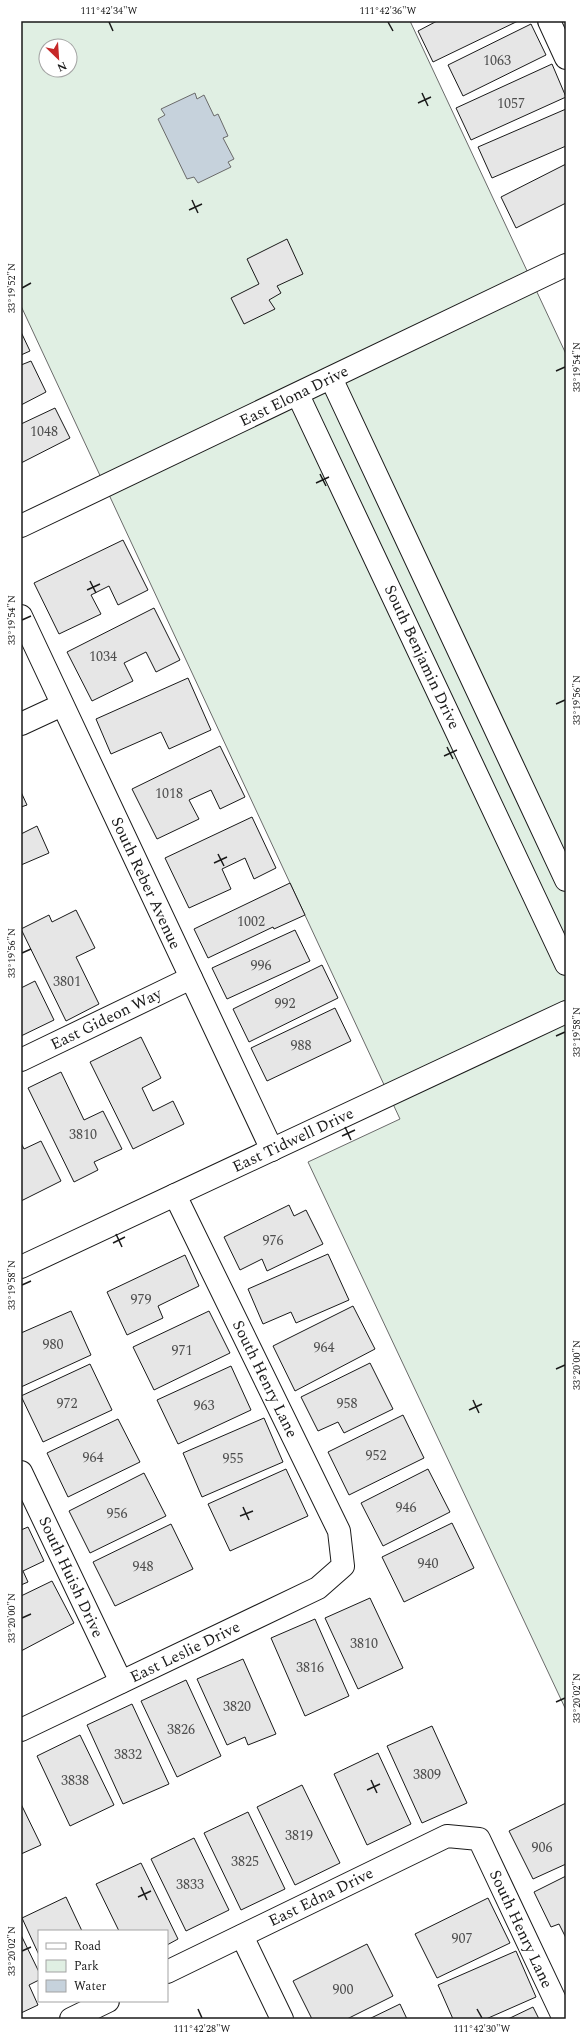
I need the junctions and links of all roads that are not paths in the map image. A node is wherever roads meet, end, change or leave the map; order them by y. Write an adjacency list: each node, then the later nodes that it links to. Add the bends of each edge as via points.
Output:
1 (549, 21): 2 (street)
2 (566, 58)
3 (566, 265): 4 (street, East Elona Drive)
4 (331, 378): 5 (street, East Elona Drive); 10 (street)
5 (298, 394): 6 (street, East Elona Drive); 11 (street, South Benjamin Drive)
6 (21, 526)
7 (21, 616): 8 (street, South Reber Avenue)
8 (62, 704): 9 (street); 12 (street, South Reber Avenue)
9 (21, 724)
10 (566, 880)
11 (566, 964)
12 (191, 978): 14 (street, East Gideon Way); 15 (street, South Reber Avenue)
13 (566, 1012): 15 (street, East Tidwell Drive)
14 (21, 1060)
15 (272, 1150): 16 (street, East Tidwell Drive)
16 (175, 1195): 17 (street, East Tidwell Drive); 19 (street, South Henry Lane, via 339,1531)
17 (21, 1267)
18 (21, 1472): 20 (street, South Huish Drive)
19 (343, 1566): 20 (street, East Leslie Drive, via 318,1588)
20 (121, 1682): 21 (street, East Leslie Drive)
21 (21, 1730)
22 (479, 1839): 23 (street, East Edna Drive, via 447,1836); 28 (street, South Henry Lane)
23 (242, 1936): 24 (street, East Edna Drive); 27 (street)
24 (168, 1972)
25 (106, 2002): 26 (street)
26 (71, 2019)
27 (282, 2019)
28 (564, 2019)

